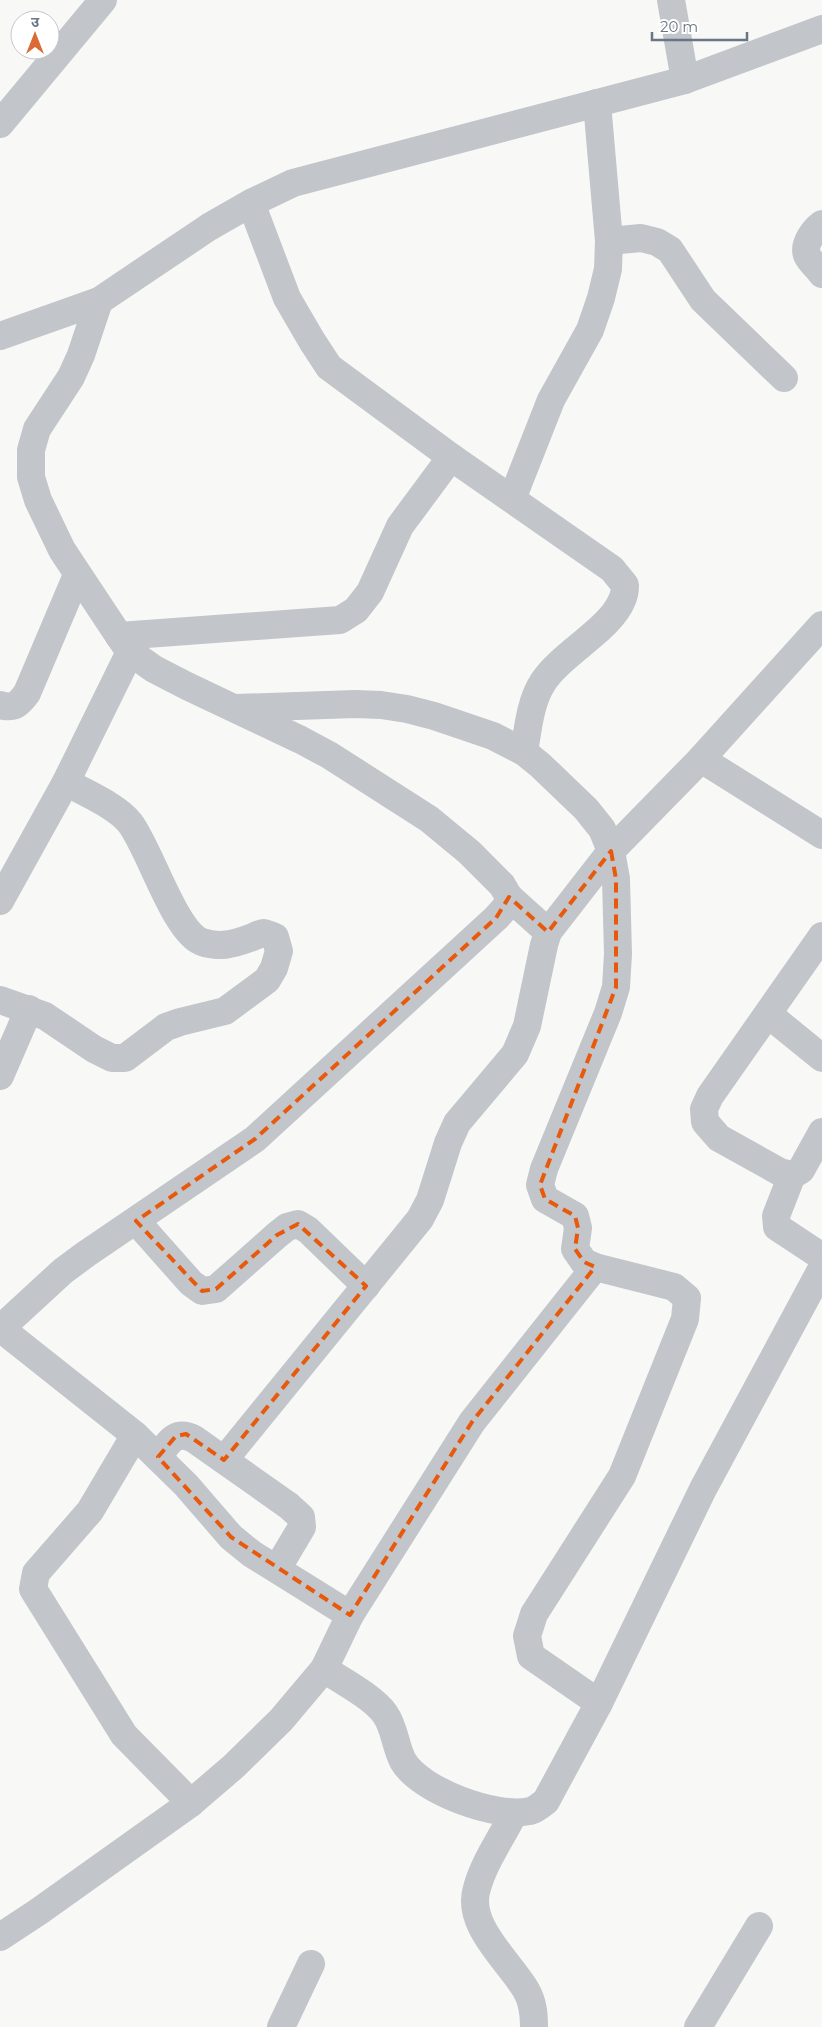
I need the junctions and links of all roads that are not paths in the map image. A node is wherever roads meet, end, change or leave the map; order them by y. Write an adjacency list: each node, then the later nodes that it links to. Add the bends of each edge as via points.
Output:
1 (103, 0): 6 (street)
2 (671, 0): 4 (street)
3 (822, 29): 4 (street)
4 (685, 80): 5 (street)
5 (597, 103): 7 (street, via 293,183); 9 (street)
6 (0, 124)
7 (251, 203): 11 (street, via 209,227); 14 (street, via 280,283 321,356 330,367)
8 (822, 224): 10 (street, via 806,248 807,255)
9 (608, 241): 13 (street, via 641,238 658,242 670,250 702,300); 15 (street, via 608,268 590,330 550,400)
10 (822, 274)
11 (99, 301): 12 (street); 16 (street, via 71,377 37,429 31,450 31,477 38,500)
12 (0, 336)
13 (784, 378)
14 (451, 456): 15 (street); 18 (street, via 400,526 370,592 356,610 340,620)
15 (512, 499): 21 (street, via 612,569 625,585 623,600 613,616 543,682 534,700)
16 (77, 575): 18 (street); 19 (street, via 27,693 20,704)
17 (822, 626): 22 (street)
18 (125, 644): 20 (street, via 154,669); 23 (street)
19 (0, 705)
20 (232, 708): 21 (street, via 381,705 434,716 493,736); 27 (street, via 330,755 429,819 475,858 502,885)
21 (524, 752): 25 (street, via 586,809 602,829)
22 (701, 759): 24 (street); 25 (street)
23 (66, 782): 26 (street); 32 (street, via 120,813 130,823 182,925 192,937 215,946 230,946 264,933 275,937 279,951 267,980 225,1012 166,1027 125,1058 112,1058 94,1050 54,1021)
24 (822, 835)
25 (611, 852): 29 (street); 40 (street, via 616,879 616,987 540,1185 545,1199 575,1216 578,1228 576,1249 584,1262)
26 (10, 862): 28 (street)
27 (509, 897): 29 (street); 38 (street, via 506,907 496,918 255,1139)
28 (0, 901)
29 (548, 932): 42 (street, via 527,1026 514,1054 457,1123 420,1219)
30 (822, 936): 33 (street)
31 (0, 1000): 32 (street)
32 (29, 1009): 35 (street)
33 (768, 1014): 34 (street); 37 (street, via 710,1096 704,1109 705,1122 719,1138 780,1172)
34 (822, 1058)
35 (0, 1076)
36 (822, 1132): 37 (street, via 801,1170)
37 (792, 1175): 39 (street, via 776,1216 777,1227)
38 (136, 1220): 42 (street, via 191,1283 202,1291 216,1289 287,1227 298,1224); 43 (street, via 63,1271)
39 (822, 1259)
40 (595, 1267): 48 (street, via 472,1422); 50 (street, via 674,1286 687,1298 685,1319 622,1476 534,1614 527,1636 531,1656)
41 (822, 1268): 50 (street, via 702,1489)
42 (366, 1286): 46 (street)
43 (0, 1328): 44 (street)
44 (135, 1435): 45 (street); 51 (street, via 90,1511 36,1573 33,1589 124,1735)
45 (158, 1457): 46 (street, via 176,1436 186,1434); 47 (street, via 231,1537)
46 (224, 1460): 47 (street, via 301,1517 302,1527)
47 (277, 1569): 48 (street)
48 (350, 1615): 49 (street)
49 (324, 1669): 51 (street, via 280,1720); 52 (street, via 385,1714 403,1761 416,1776 457,1799)
50 (599, 1703): 52 (street, via 546,1801 531,1811)
51 (191, 1803): 54 (street)
52 (514, 1813): 57 (street, via 476,1889 475,1908 480,1925 527,1991 534,2012)
53 (759, 1926): 58 (street)
54 (0, 1937)
55 (311, 1964): 56 (street)
56 (282, 2027)
57 (534, 2027)
58 (698, 2027)

